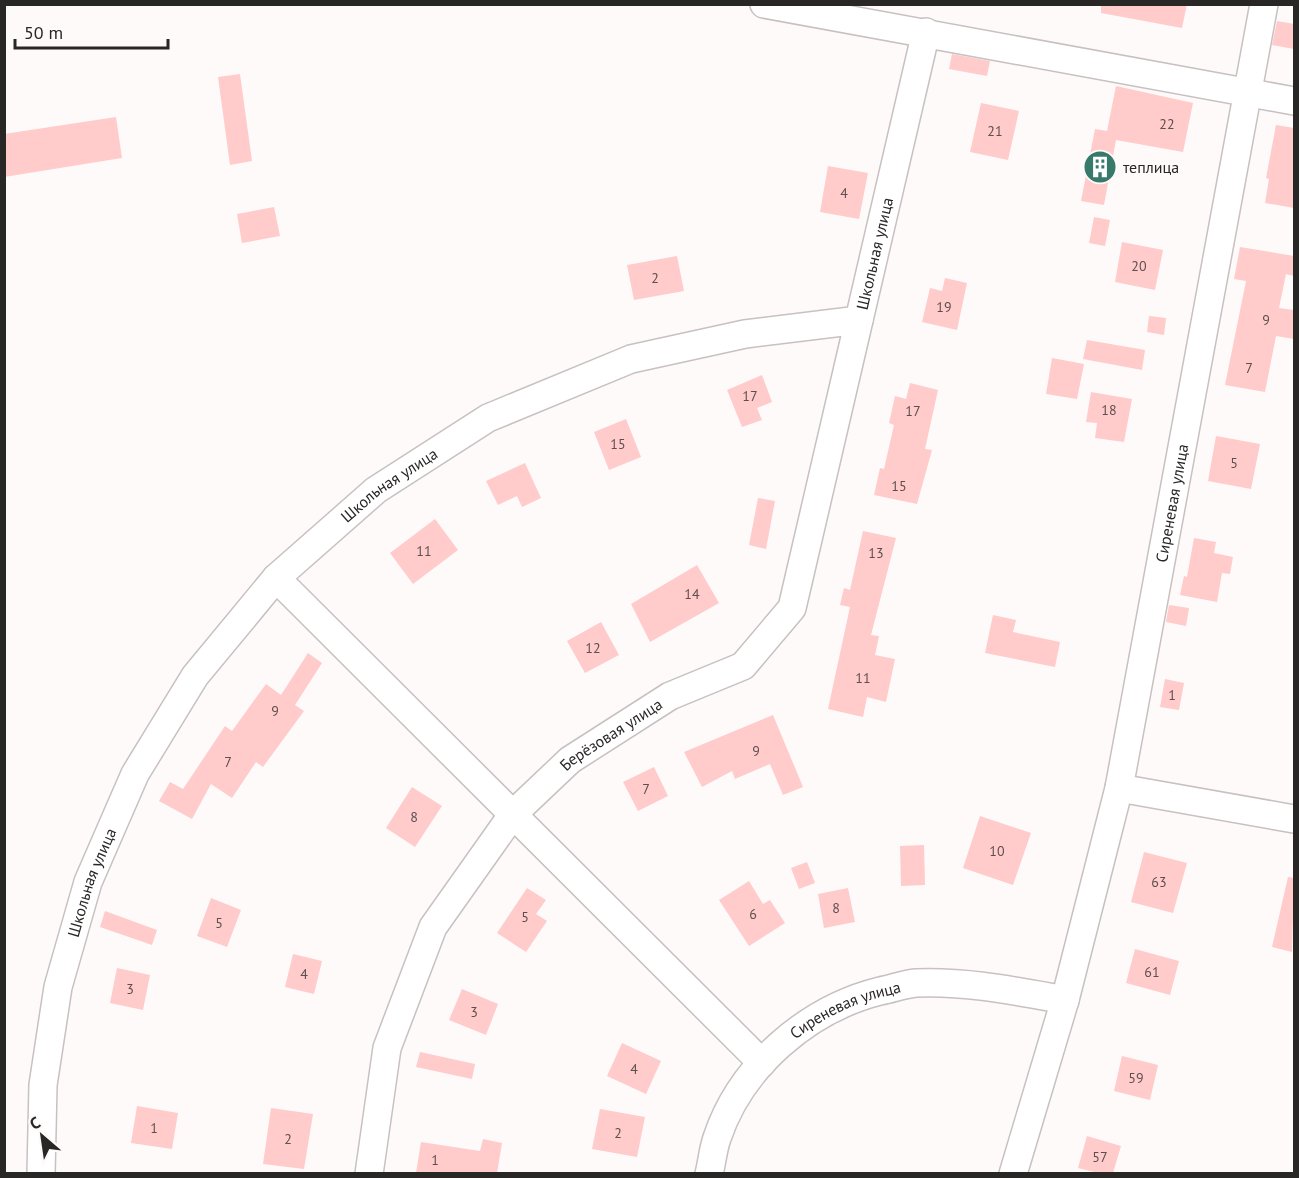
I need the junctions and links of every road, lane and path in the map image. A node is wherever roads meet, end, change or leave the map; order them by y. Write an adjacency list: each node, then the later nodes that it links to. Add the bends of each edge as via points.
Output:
1 (764, 4): 3 (street)
2 (1264, 4): 4 (street, Сиреневая улица)
3 (927, 32): 4 (street); 6 (street, Школьная улица)
4 (1247, 92): 5 (street); 8 (street, Сиреневая улица)
5 (1294, 101)
6 (860, 320): 7 (street, Школьная улица, via 745,334 631,359 488,418 376,490); 9 (street, Берёзовая улица, via 792,608 743,666 660,702 570,760)
7 (276, 578): 9 (street); 13 (street, Школьная улица, via 195,676 135,774 88,882 58,987 43,1085)
8 (1119, 788): 10 (street); 11 (street, Сиреневая улица)
9 (513, 814): 12 (street); 14 (street, Берёзовая улица, via 433,927 387,1048)
10 (1294, 819)
11 (1065, 1000): 12 (street, Сиреневая улица, via 977,984 914,983 854,998 796,1030); 16 (street, Сиреневая улица)
12 (762, 1063): 15 (street, Сиреневая улица, via 735,1100 717,1138)
13 (41, 1173)
14 (369, 1173)
15 (709, 1173)
16 (1013, 1173)

